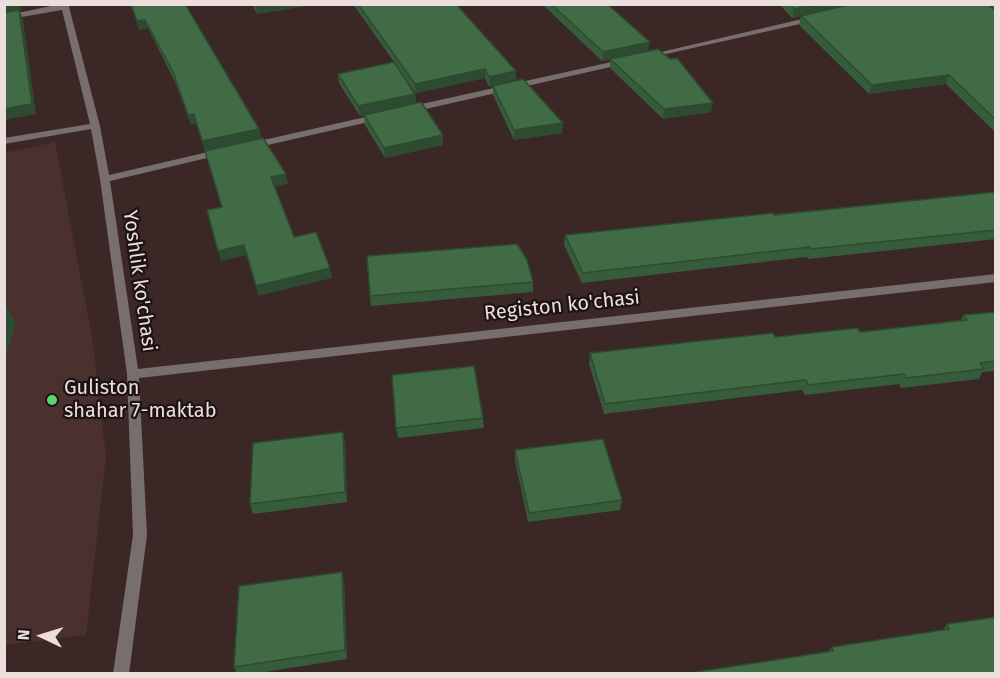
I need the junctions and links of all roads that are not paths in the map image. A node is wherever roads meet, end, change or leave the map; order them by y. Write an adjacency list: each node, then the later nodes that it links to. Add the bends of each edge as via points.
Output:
1 (65, 6): 3 (street); 8 (street, Yoshlik ko'chasi)
2 (830, 15): 4 (street)
3 (4, 18)
4 (643, 57)
5 (632, 60): 6 (street)
6 (398, 113)
7 (386, 115): 10 (street)
8 (95, 126): 9 (street); 12 (street, Yoshlik ko'chasi)
9 (4, 141)
10 (246, 147)
11 (234, 150): 12 (street)
12 (105, 178): 14 (street, Yoshlik ko'chasi)
13 (996, 278): 14 (street, Registon ko'chasi)
14 (133, 374): 15 (street, Yoshlik ko'chasi, via 140,535)
15 (121, 674)

